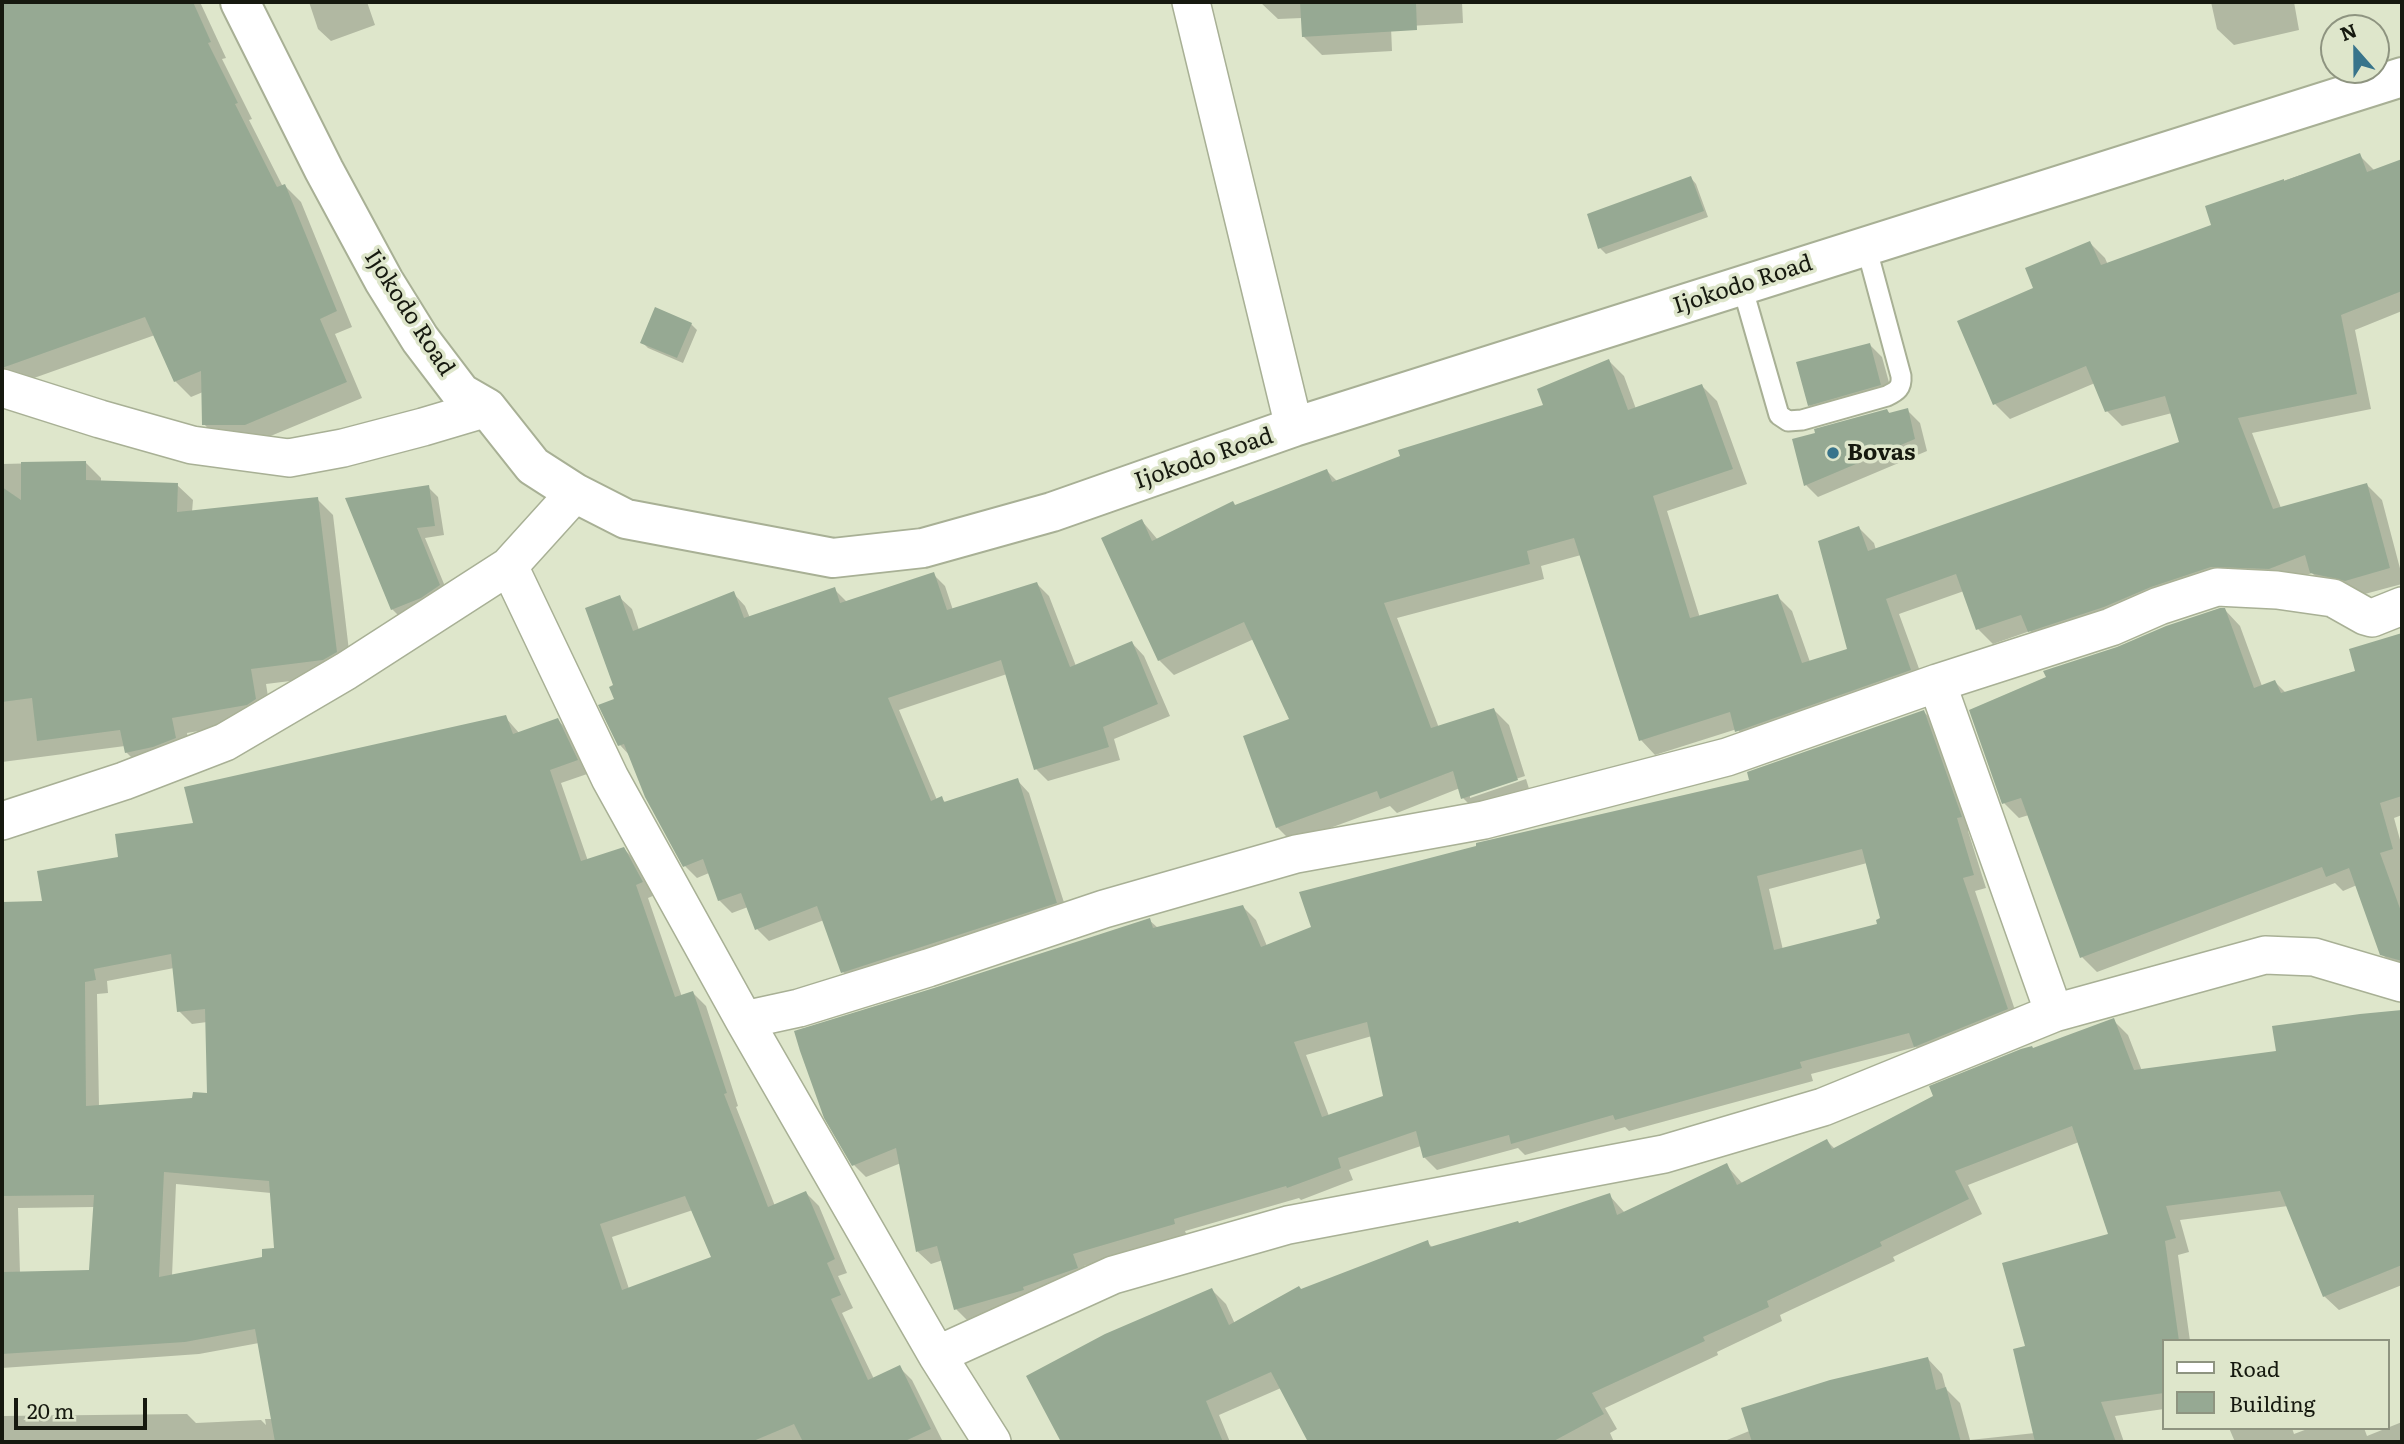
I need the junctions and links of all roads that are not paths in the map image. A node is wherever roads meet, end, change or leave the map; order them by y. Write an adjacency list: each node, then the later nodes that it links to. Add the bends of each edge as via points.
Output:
1 (240, 2): 7 (main road, Ijokodo Road, via 384,281 461,393)
2 (1191, 2): 8 (street)
3 (2402, 77): 4 (main road, Ijokodo Road)
4 (1866, 246): 5 (main road, Ijokodo Road); 5 (lane, via 1901,376 1902,384 1887,396 1802,420 1788,421 1779,415)
5 (1742, 286): 8 (main road, Ijokodo Road)
6 (2, 388): 7 (street, via 192,445 289,458 423,428)
7 (486, 408): 9 (main road, Ijokodo Road, via 533,466)
8 (1294, 428): 9 (main road, Ijokodo Road, via 1039,515 923,548 833,558 626,519)
9 (575, 493): 10 (street)
10 (509, 566): 13 (street, via 225,742); 16 (street, via 610,778)
11 (2402, 606): 12 (street, via 2372,618 2333,598 2217,587)
12 (1937, 683): 15 (street); 16 (street, via 1727,757 1484,820 1296,854 1104,909 799,1008)
13 (2, 821)
14 (2402, 984): 15 (street, via 2314,957 2264,956)
15 (2054, 1013): 17 (street, via 1823,1107 1664,1154 1288,1225 1114,1275)
16 (744, 1020): 17 (street)
17 (937, 1355): 18 (street)
18 (992, 1442)

